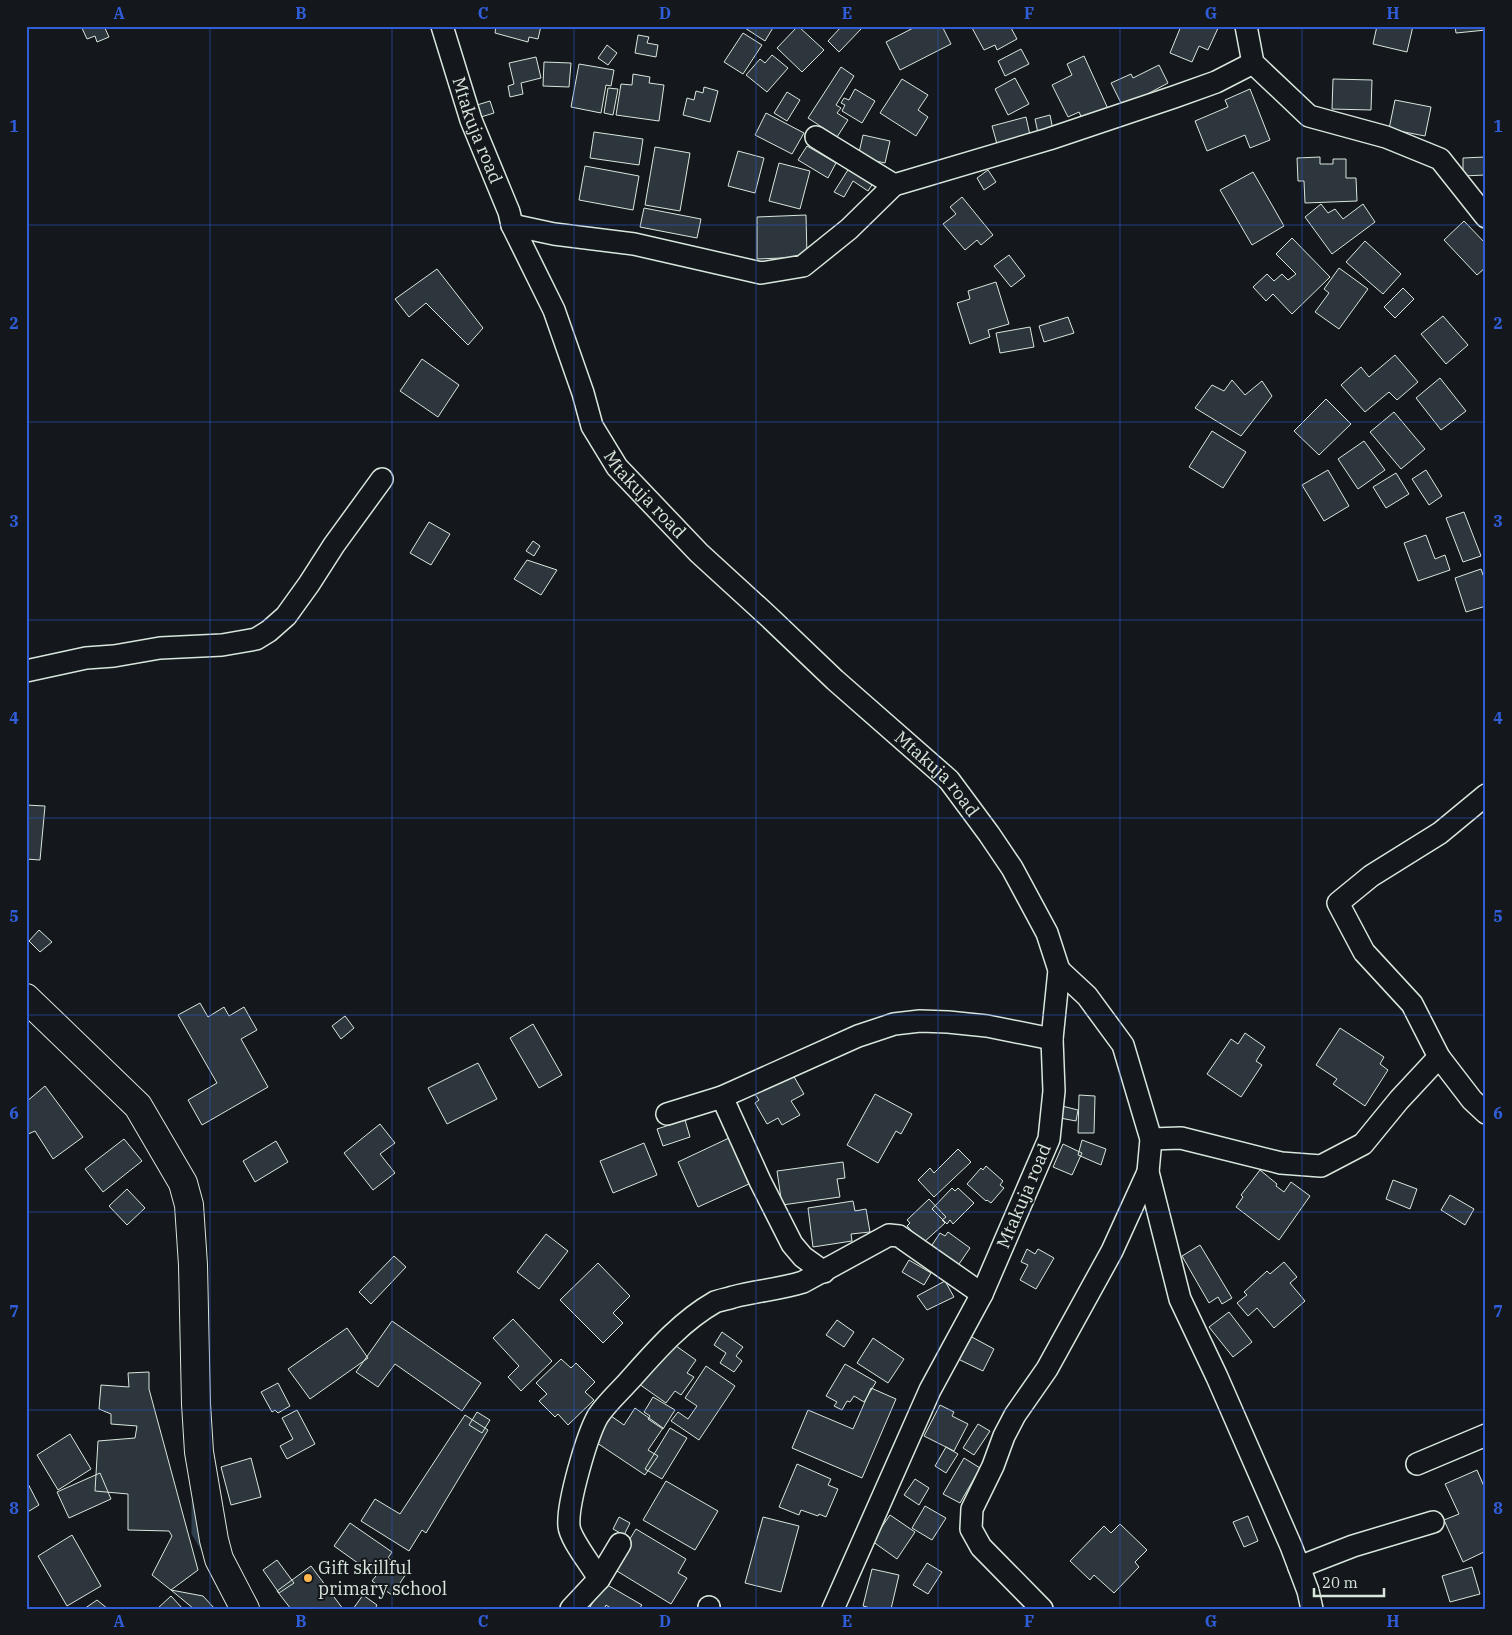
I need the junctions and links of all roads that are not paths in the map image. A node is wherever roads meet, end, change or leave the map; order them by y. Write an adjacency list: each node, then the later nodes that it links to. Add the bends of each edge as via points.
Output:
1 (442, 26): 7 (street, Mtakuja road, via 471,120)
2 (1246, 26): 3 (street)
3 (1253, 63): 5 (street, via 1216,82 1174,97 1049,139); 6 (street, via 1309,116 1386,137 1440,160)
4 (816, 136): 5 (street)
5 (894, 185): 7 (street, via 849,229 803,266 761,273 634,244)
6 (1486, 217)
7 (512, 225): 11 (street, Mtakuja road, via 554,310 592,426 617,467 699,553 835,680 949,780 1012,868 1047,933)
8 (382, 479): 9 (street, via 286,616 256,639 222,645 160,648)
9 (26, 670)
10 (1484, 799): 14 (street, via 1440,833 1371,876 1338,903 1364,952 1412,1004)
11 (1059, 970): 13 (street, Mtakuja road); 18 (street, via 1087,996 1123,1045)
12 (26, 998): 28 (street, via 138,1106 183,1183 189,1205 193,1265 199,1452 219,1559)
13 (1052, 1039): 15 (street, via 948,1022 894,1024 858,1036); 21 (street, Mtakuja road, via 1054,1091 1049,1139)
14 (1439, 1057): 17 (street); 18 (street, via 1363,1144 1321,1166 1282,1163 1181,1138)
15 (722, 1097): 16 (street); 20 (street, via 792,1244 803,1257)
16 (667, 1114)
17 (1486, 1114)
18 (1151, 1139): 19 (street)
19 (1148, 1172): 26 (street, via 1180,1299); 31 (street, via 1112,1251 1048,1369 1004,1436 972,1509 971,1530 981,1547)
20 (824, 1272): 21 (street, via 880,1239 899,1236); 27 (street, via 792,1286 716,1302 661,1344 598,1416 572,1498 569,1527)
21 (982, 1294): 30 (street, Mtakuja road, via 930,1390)
22 (1486, 1435): 23 (street)
23 (1417, 1464)
24 (1434, 1522): 26 (street, via 1353,1546)
25 (620, 1544): 27 (street)
26 (1299, 1567): 32 (street)
27 (598, 1579): 29 (street)
28 (245, 1609)
29 (571, 1609)
30 (833, 1609)
31 (1042, 1609)
32 (1312, 1609)

